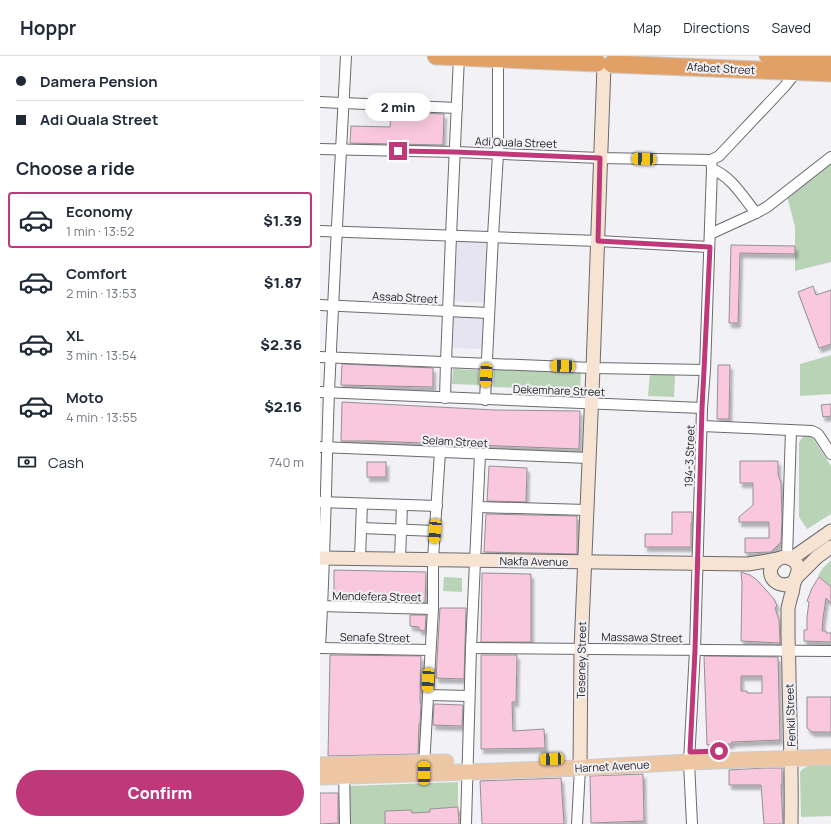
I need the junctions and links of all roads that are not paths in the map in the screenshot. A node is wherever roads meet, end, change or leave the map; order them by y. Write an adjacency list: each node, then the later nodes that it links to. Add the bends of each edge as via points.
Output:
1 (346, 56): 12 (street)
2 (436, 56): 3 (highway, Afabet Street)
3 (459, 56): 5 (highway, Afabet Street); 13 (street)
4 (768, 56): 9 (highway, Afabet Street)
5 (498, 57): 7 (highway, Afabet Street); 17 (street)
6 (831, 58): 9 (highway, Afabet Street)
7 (605, 61): 8 (highway, Afabet Street); 18 (main road, Teseney Street)
8 (736, 63): 9 (highway, Afabet Street)
9 (797, 64): 10 (highway, Afabet Street); 20 (street, via 785,86)
10 (831, 73)
11 (320, 102): 12 (street)
12 (344, 103): 13 (street); 15 (street)
13 (457, 108): 16 (street)
14 (320, 149): 15 (street, Adi Quala Street)
15 (341, 150): 16 (street, Adi Quala Street); 23 (street)
16 (455, 152): 17 (street, Adi Quala Street); 25 (street)
17 (498, 154): 18 (street, Adi Quala Street); 26 (street)
18 (600, 158): 20 (street, Adi Quala Street); 27 (main road, Teseney Street)
19 (831, 158): 21 (street)
20 (712, 164): 21 (street, via 728,179); 24 (street, 194-3 Street)
21 (756, 214): 24 (street)
22 (320, 230): 23 (street)
23 (336, 231): 25 (street); 30 (street)
24 (710, 234): 28 (street, 194-3 Street)
25 (451, 236): 26 (street); 31 (street)
26 (493, 236): 27 (street); 32 (street)
27 (598, 241): 28 (street); 37 (main road, Teseney Street)
28 (710, 247): 38 (street, 194-3 Street)
29 (320, 305): 30 (street, Assab Street)
30 (333, 306): 31 (street, Assab Street); 34 (street)
31 (448, 312): 32 (street, Assab Street); 35 (street)
32 (489, 313): 36 (street)
33 (320, 357): 34 (street)
34 (331, 358): 35 (street); 39 (street)
35 (446, 362): 36 (street); 40 (street)
36 (487, 363): 37 (street); 41 (street)
37 (593, 368): 38 (street); 42 (main road, Teseney Street)
38 (704, 370): 43 (street, 194-3 Street)
39 (325, 392): 40 (street, Dekemhare Street); 46 (street)
40 (445, 398): 41 (street, Dekemhare Street)
41 (485, 400): 42 (street, Dekemhare Street)
42 (591, 404): 43 (street, Dekemhare Street); 50 (main road, Teseney Street)
43 (702, 408): 44 (street, 194-3 Street)
44 (702, 426): 45 (street); 70 (street, 194-3 Street)
45 (792, 430): 49 (street, via 815,432); 65 (street)
46 (324, 447): 47 (street, Selam Street); 51 (street)
47 (440, 452): 48 (street, Selam Street); 54 (street)
48 (480, 454): 50 (street, Selam Street); 55 (street)
49 (831, 454)
50 (589, 458): 56 (main road, Teseney Street)
51 (323, 502): 52 (street); 57 (street)
52 (362, 504): 53 (street); 58 (street)
53 (402, 505): 54 (street); 59 (street)
54 (437, 506): 61 (street)
55 (478, 507): 56 (street); 68 (street)
56 (587, 510): 69 (main road, Teseney Street)
57 (323, 528): 63 (street)
58 (362, 528): 59 (street); 64 (street)
59 (401, 529): 61 (street); 66 (street)
60 (831, 530): 65 (main road)
61 (435, 531): 67 (street)
62 (831, 547): 73 (main road, via 817,557)
63 (322, 558): 64 (main road, Nakfa Avenue); 74 (street)
64 (360, 558): 66 (main road, Nakfa Avenue)
65 (785, 558): 71 (main road, Nakfa Avenue); 72 (main road, via 772,565 770,569); 73 (main road, via 797,565)
66 (400, 559): 67 (main road, Nakfa Avenue)
67 (433, 560): 68 (main road, Nakfa Avenue); 76 (street)
68 (475, 560): 69 (main road, Nakfa Avenue); 78 (street)
69 (584, 562): 70 (main road, Nakfa Avenue); 79 (main road, Teseney Street)
70 (697, 564): 71 (main road, Nakfa Avenue); 81 (street, 194-3 Street)
71 (748, 564): 72 (main road)
72 (773, 579): 73 (main road, via 782,585); 75 (main road)
73 (796, 579): 75 (main road)
74 (321, 606): 76 (street, Mendefera Street); 77 (street)
75 (788, 607): 82 (main road, Fenkil Street)
76 (433, 609): 80 (street)
77 (320, 648): 80 (street, Senafe Street)
78 (471, 648): 79 (street, Massawa Street); 85 (street)
79 (581, 649): 81 (street, Massawa Street); 90 (main road, Teseney Street)
80 (430, 650): 84 (street)
81 (695, 650): 82 (street, Massawa Street); 88 (street, 194-3 Street)
82 (788, 650): 83 (street, Massawa Street); 87 (main road, Fenkil Street)
83 (831, 651)
84 (428, 695): 85 (street); 93 (street)
85 (469, 696): 92 (street)
86 (831, 748): 87 (main road, Harnet Avenue)
87 (791, 754): 88 (main road, Harnet Avenue); 89 (main road, Harnet Avenue); 100 (main road, Fenkil Street)
88 (690, 757): 90 (main road, Harnet Avenue); 99 (street, 194-3 Street)
89 (831, 757)
90 (580, 763): 92 (main road, Harnet Avenue); 98 (street)
91 (320, 765): 94 (main road, Harnet Avenue)
92 (467, 767): 93 (main road, Harnet Avenue); 97 (street)
93 (424, 768): 94 (main road, Harnet Avenue)
94 (344, 770): 95 (main road, Harnet Avenue); 96 (street)
95 (320, 777)
96 (344, 824)
97 (466, 824)
98 (577, 824)
99 (692, 824)
100 (791, 824)

